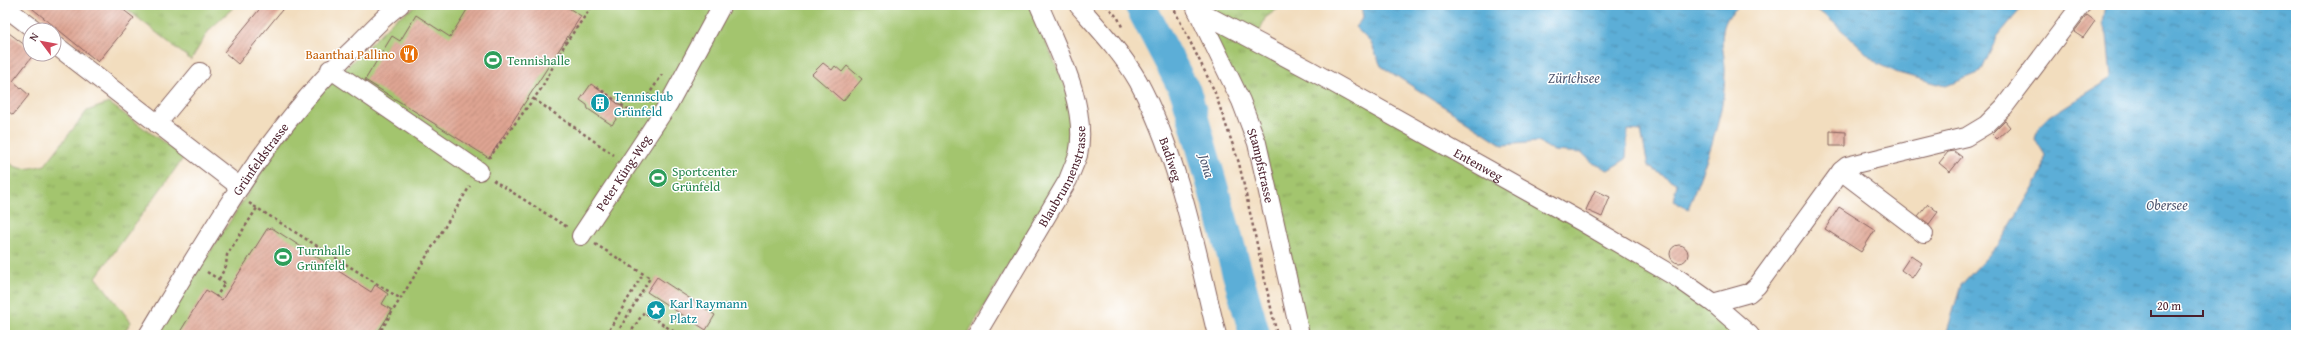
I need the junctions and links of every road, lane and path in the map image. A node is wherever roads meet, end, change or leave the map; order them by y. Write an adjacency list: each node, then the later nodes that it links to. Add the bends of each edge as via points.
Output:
1 (7, 5): 10 (street, via 5,7)
2 (400, 5): 12 (street, Grünfeldstrasse)
3 (592, 5): 15 (path, via 565,44)
4 (722, 5): 17 (street, Peter Küng-Weg, via 669,103)
5 (1039, 5): 37 (street, Blaubrunnenstrasse, via 1075,96 1080,126 1078,154 1068,180)
6 (1078, 5): 38 (street, Badiweg, via 1118,52 1137,80 1157,120 1178,180)
7 (1172, 5): 39 (path, via 1214,90 1240,163)
8 (2081, 5): 20 (street, via 2004,107 1986,125 1966,137 1856,163)
9 (1196, 7): 30 (street, Entenweg, via 1582,222 1679,279); 40 (street, Stampfstrasse, via 1241,101 1256,143)
10 (25, 22)
11 (62, 50): 16 (street)
12 (330, 69): 19 (street); 21 (street, Grünfeldstrasse, via 298,108)
13 (200, 72): 16 (street)
14 (597, 87): 17 (path)
15 (534, 99): 18 (path); 19 (path)
16 (156, 124): 21 (street)
17 (653, 127): 18 (street, Peter Küng-Weg)
18 (628, 165): 24 (street, Peter Küng-Weg)
19 (479, 171): 24 (path); 29 (path)
20 (1841, 171): 23 (street); 30 (street, via 1757,286 1749,293)
21 (238, 191): 22 (path); 31 (street, Grünfeldstrasse)
22 (257, 208): 27 (path, via 227,255 226,266); 29 (path)
23 (1924, 234)
24 (581, 236): 26 (path)
25 (208, 272): 27 (path)
26 (643, 274): 33 (path); 34 (path, via 650,278)
27 (219, 279): 28 (path, via 225,283)
28 (216, 297)
29 (401, 299): 32 (path)
30 (1713, 303): 41 (street, Entenweg)
31 (148, 335)
32 (378, 335)
33 (606, 335)
34 (616, 335)
35 (629, 335): 36 (path, via 644,312)
36 (679, 335)
37 (976, 335)
38 (1217, 335)
39 (1277, 335)
40 (1300, 335)
41 (1750, 335)

